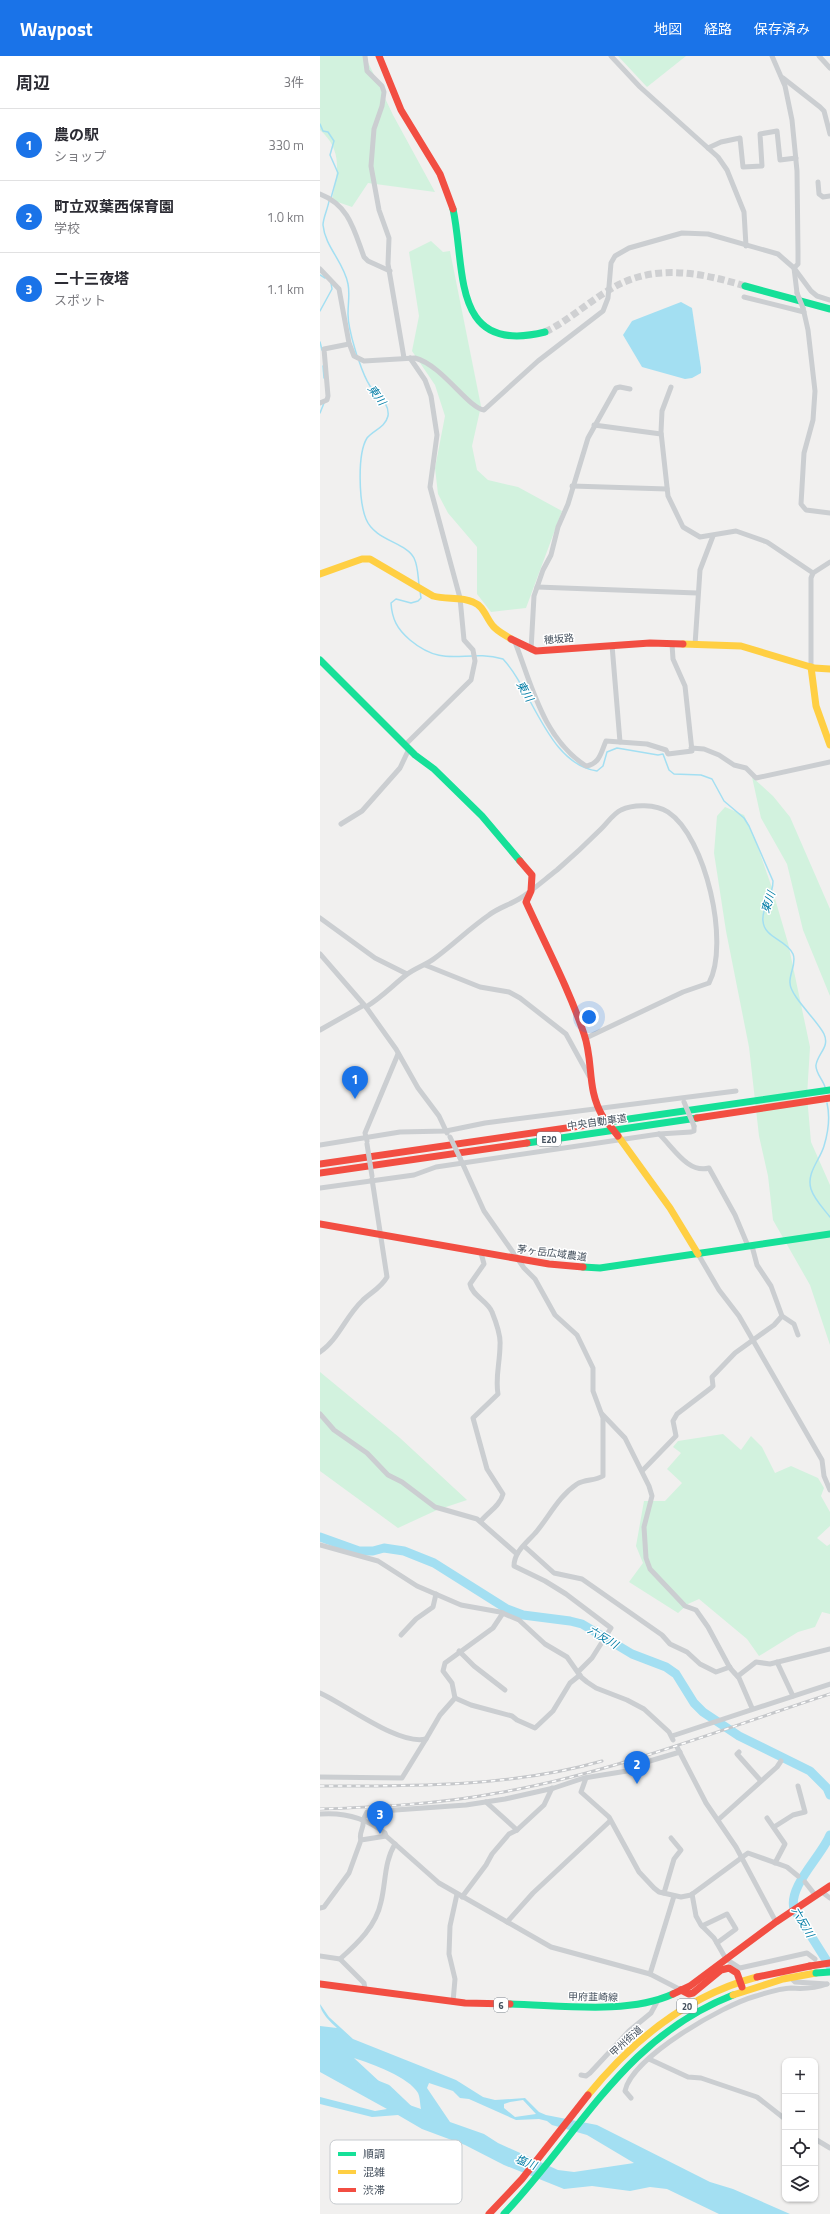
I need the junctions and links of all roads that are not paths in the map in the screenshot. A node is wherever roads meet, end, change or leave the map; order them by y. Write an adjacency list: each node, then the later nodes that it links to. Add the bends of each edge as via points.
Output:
1 (365, 56): 17 (street, via 367,71 382,86 384,92 374,129 371,156 379,210 389,238)
2 (379, 56): 23 (main road, via 390,90 430,156 448,193 458,238 462,287 467,304 481,322 496,332 520,338)
3 (611, 56): 9 (street, via 640,87)
4 (772, 56): 7 (street)
5 (819, 56): 6 (street)
6 (830, 68)
7 (782, 77): 8 (street, via 824,111); 10 (street, via 787,94)
8 (830, 134)
9 (708, 148): 10 (street, via 740,138 743,167 762,166 760,134 777,131 780,160); 14 (street, via 727,170 744,212)
10 (796, 158): 15 (street, via 798,264)
11 (818, 182): 13 (street, via 819,194 823,197)
12 (320, 194): 17 (street, via 334,200 348,216 364,257)
13 (830, 196)
14 (746, 246): 15 (street, via 778,254); 25 (street, via 708,234 682,233 622,250 611,263 608,298 603,311 538,361 484,410 474,406 450,380 429,363)
15 (794, 268): 20 (street, via 811,291); 22 (street, bridge)
16 (320, 269): 24 (street, via 339,289)
17 (390, 271): 25 (street)
18 (745, 286): 21 (main road)
19 (744, 297): 22 (street)
20 (830, 300)
21 (830, 309)
22 (803, 310): 33 (street, via 808,330 814,392 813,420 804,453 801,504 806,510)
23 (545, 332)
24 (349, 344): 25 (street, via 357,358); 28 (street, via 324,349)
25 (407, 358): 40 (street, via 425,380 431,396 437,435 430,486)
26 (671, 386): 30 (street, via 662,411)
27 (630, 389): 29 (street, via 620,386 616,388)
28 (323, 402)
29 (594, 426): 30 (street); 31 (street)
30 (661, 434): 32 (street)
31 (572, 486): 32 (street); 38 (street, via 551,555)
32 (667, 488): 34 (street, via 668,496 683,527 700,537)
33 (830, 513)
34 (713, 536): 36 (street, via 736,532 767,542); 39 (street, via 700,570)
35 (830, 562): 36 (street)
36 (813, 573): 47 (street, via 810,578)
37 (320, 574): 40 (main road, 穂坂路, via 362,559 370,559 379,562 418,588 444,599)
38 (537, 587): 39 (street); 45 (street, via 532,604)
39 (697, 593): 44 (street)
40 (460, 598): 41 (main road, 穂坂路, via 481,607 493,626); 51 (street, via 464,640 474,653 471,680)
41 (515, 642): 45 (main road, 穂坂路); 49 (street, via 535,700 567,751 586,766 593,765 597,762 606,741)
42 (672, 644): 43 (main road, 穂坂路); 44 (main road, 穂坂路); 52 (street, via 673,659 685,686)
43 (612, 645): 45 (main road, 穂坂路, via 549,651); 49 (street)
44 (695, 645): 47 (main road, 穂坂路, via 741,646)
45 (531, 650)
46 (320, 660): 51 (main road)
47 (811, 667): 48 (main road, 穂坂路); 50 (main road, via 816,706)
48 (830, 669)
49 (620, 742): 52 (street, via 646,744 666,750 668,754 692,751)
50 (830, 745)
51 (407, 747): 54 (street, via 400,768 366,806); 55 (main road, via 434,769 482,816 532,876)
52 (691, 748): 53 (street, via 704,749 719,755 734,765 746,768 756,778)
53 (830, 762)
54 (341, 824)
55 (531, 891): 58 (street, via 490,914); 62 (main road, via 526,902 572,1000); 62 (street, via 566,862 620,810 634,807 650,807 669,812 683,829 703,863 715,911 717,939 713,975 709,983 683,992)
56 (320, 918): 59 (street, via 375,958)
57 (320, 954): 60 (street)
58 (425, 965): 59 (street); 64 (street, via 480,987 509,992 520,998 566,1034)
59 (407, 974): 60 (street, via 382,998)
60 (365, 1006): 61 (street); 63 (street)
61 (320, 1030)
62 (586, 1038): 64 (main road)
63 (398, 1054): 71 (street); 74 (street, via 365,1133)
64 (590, 1076): 70 (main road)
65 (830, 1090): 69 (main road, 中央自動車道 / E20)
66 (736, 1091): 68 (street)
67 (830, 1098): 69 (main road, 中央自動車道 / E20)
68 (683, 1099): 70 (street); 72 (street, bridge, via 694,1131)
69 (777, 1101): 76 (main road, 中央自動車道 / E20); 78 (main road, 中央自動車道 / E20)
70 (598, 1108): 71 (street); 73 (main road, bridge)
71 (446, 1130): 74 (street, via 400,1132); 77 (street, bridge)
72 (659, 1134): 73 (street); 84 (street, via 690,1166 702,1170 709,1168)
73 (620, 1138): 77 (street); 86 (main road, via 686,1231)
74 (367, 1141): 75 (street); 79 (street, bridge)
75 (320, 1145)
76 (320, 1164)
77 (463, 1165): 79 (street, via 436,1167 414,1174); 87 (street, via 484,1211)
78 (320, 1173)
79 (372, 1179): 80 (street); 82 (street)
80 (320, 1188)
81 (320, 1224): 82 (main road, 茅ヶ岳広域農道)
82 (381, 1234): 85 (main road, 茅ヶ岳広域農道); 91 (street, via 387,1277 383,1284 352,1311)
83 (830, 1234): 84 (main road, 茅ヶ岳広域農道)
84 (750, 1246): 86 (main road, 茅ヶ岳広域農道); 88 (street)
85 (481, 1253): 87 (main road, 茅ヶ岳広域農道); 96 (street, via 484,1264 470,1287 490,1306 496,1324 500,1344 496,1378 498,1394 473,1418 487,1469 503,1494 498,1504)
86 (698, 1254): 87 (main road, 茅ヶ岳広域農道, via 600,1268 566,1267); 90 (street)
87 (518, 1259): 92 (street, via 535,1279 555,1314 577,1335 593,1368 593,1391 596,1404)
88 (782, 1316): 89 (street, via 794,1324); 90 (street)
89 (798, 1335)
90 (753, 1340): 94 (street, via 712,1377 711,1388 674,1418 676,1436); 95 (street, via 822,1460 824,1476)
91 (320, 1352)
92 (602, 1413): 94 (street, via 625,1438 633,1457); 98 (street, via 603,1476 583,1481 568,1492 549,1511)
93 (320, 1414): 96 (street, via 334,1430 367,1453 383,1471 434,1507)
94 (643, 1470): 106 (street, via 652,1496 644,1527 646,1558 650,1569 685,1606 696,1610)
95 (830, 1490)
96 (481, 1522): 99 (street)
97 (320, 1545): 100 (street, via 378,1561 417,1586)
98 (524, 1546): 99 (street); 106 (street, via 554,1573 582,1579 662,1635 670,1644 687,1652 700,1664 716,1672)
99 (517, 1554): 107 (street, via 514,1566 566,1594 611,1628 604,1642)
100 (436, 1594): 101 (street, via 461,1605); 102 (street, via 434,1607 416,1619)
101 (503, 1613): 104 (street, via 493,1628); 107 (street, via 519,1620 545,1644 568,1657)
102 (401, 1635)
103 (830, 1649): 105 (street)
104 (459, 1651): 110 (street); 113 (street, via 448,1659 443,1667 452,1683)
105 (777, 1662): 108 (street, via 756,1662); 112 (street)
106 (730, 1667): 108 (street)
107 (579, 1673): 113 (street, via 553,1711 535,1728 512,1716); 114 (street, via 596,1688 627,1700 644,1710 673,1738)
108 (738, 1676): 114 (street)
109 (830, 1684): 112 (street)
110 (505, 1690)
111 (320, 1693): 115 (street, via 384,1728 408,1737)
112 (792, 1696): 114 (street)
113 (455, 1698): 115 (street, via 440,1715)
114 (752, 1708)
115 (426, 1739): 120 (street, via 402,1778)
116 (677, 1747): 117 (street)
117 (680, 1752): 121 (street, via 643,1763 627,1771); 129 (street, via 706,1803)
118 (739, 1752): 122 (street, via 737,1754)
119 (782, 1761): 122 (street)
120 (320, 1777)
121 (586, 1778): 124 (street); 130 (street, via 581,1792 603,1811)
122 (761, 1782): 129 (street)
123 (798, 1786): 131 (street, via 805,1812 793,1815)
124 (552, 1788): 125 (street); 132 (street, via 544,1804)
125 (486, 1802): 128 (street, via 367,1812); 132 (street)
126 (320, 1814): 128 (street, via 342,1813)
127 (767, 1818): 131 (street)
128 (363, 1820): 133 (street, via 377,1827); 135 (street)
129 (718, 1820): 137 (street)
130 (610, 1821): 142 (street, via 643,1878); 149 (street, via 533,1892)
131 (774, 1827): 138 (street, via 786,1844)
132 (517, 1830): 145 (street, via 509,1834)
133 (386, 1836): 135 (street); 136 (street)
134 (671, 1838): 142 (street, via 681,1850 674,1859)
135 (361, 1840): 148 (street, via 349,1873 324,1907)
136 (395, 1844): 145 (street, via 439,1883); 154 (street, via 386,1867 382,1900 375,1920 357,1944)
137 (741, 1857): 138 (street, via 748,1853); 143 (street); 150 (street)
138 (775, 1863): 139 (street, via 787,1867)
139 (798, 1876)
140 (805, 1882): 144 (street)
141 (830, 1886): 144 (main road, 甲府韮崎線 / 6)
142 (664, 1894): 146 (street)
143 (692, 1894): 146 (street); 151 (street, via 696,1916)
144 (819, 1894): 147 (street); 150 (main road, 甲府韮崎線 / 6)
145 (460, 1895): 149 (street); 167 (street, via 450,1926 449,1954 455,1979)
146 (674, 1896): 158 (street)
147 (830, 1898)
148 (320, 1908)
149 (507, 1922): 158 (street, via 559,1950)
150 (776, 1922): 155 (main road, 甲府韮崎線 / 6)
151 (702, 1926): 152 (street); 152 (street, via 727,1914 736,1929)
152 (717, 1943): 155 (street)
153 (320, 1956): 154 (street)
154 (340, 1959): 163 (street, via 364,1983)
155 (726, 1959): 156 (street, via 740,1968 806,1953); 164 (main road, 甲府韮崎線 / 6, via 700,1980)
156 (815, 1959)
157 (830, 1964): 161 (main road, 甲州街道 / 20, bridge, via 767,1973)
158 (650, 1974): 164 (street)
159 (791, 1977): 160 (main road, 甲州街道 / 20, bridge, via 816,1973); 160 (street, via 795,1982); 165 (main road, 甲州街道 / 20)
160 (829, 1979): 170 (street, via 756,1996 721,2010 671,2038)
161 (740, 1981): 164 (main road, via 735,1971 725,1968 693,1993); 165 (main road); 176 (main road, 甲州街道 / 20, via 706,1995 656,2027 634,2045 591,2092 533,2166)
162 (320, 1984): 163 (main road, 甲府韮崎線 / 6)
163 (366, 1989): 167 (main road, 甲府韮崎線 / 6)
164 (681, 1990): 166 (main road, 甲府韮崎線 / 6)
165 (743, 1990): 177 (main road, 甲州街道 / 20, via 699,2010 661,2034 641,2051 599,2097 541,2172)
166 (658, 2000): 167 (main road, 甲府韮崎線 / 6, via 625,2007); 168 (street)
167 (454, 2002)
168 (651, 2014): 169 (street); 171 (street, via 629,2031 590,2073 586,2076)
169 (656, 2019)
170 (649, 2059): 172 (street, via 626,2087 627,2095); 173 (street, via 688,2077 701,2078 757,2097)
171 (581, 2075)
172 (632, 2098)
173 (782, 2117)
174 (818, 2141): 175 (street)
175 (830, 2148)
176 (492, 2211)
177 (504, 2213)

